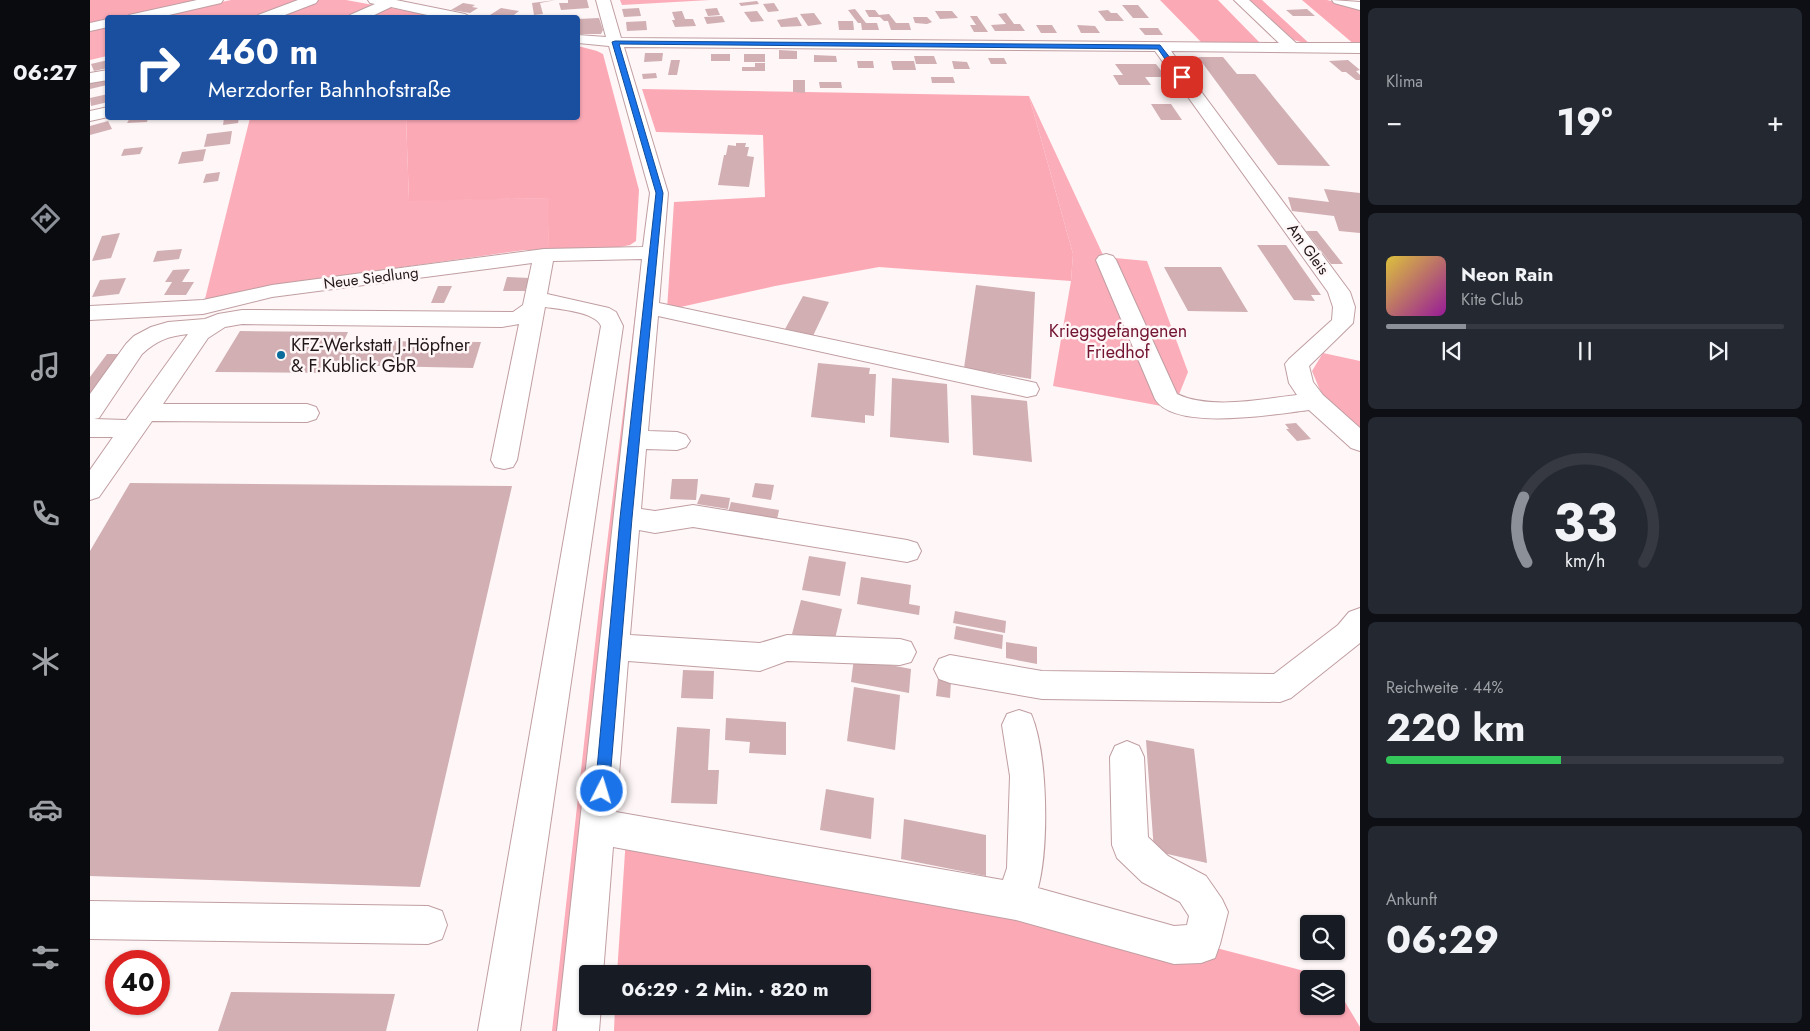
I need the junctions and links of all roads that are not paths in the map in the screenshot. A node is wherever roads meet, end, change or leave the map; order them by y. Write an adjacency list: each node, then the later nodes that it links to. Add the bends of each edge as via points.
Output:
1 (216, 0): 9 (street)
2 (311, 0): 10 (street)
3 (375, 0): 7 (street)
4 (603, 0): 16 (street)
5 (1241, 0): 18 (street)
6 (1339, 0): 8 (street)
7 (390, 3): 11 (street); 12 (street)
8 (1360, 6)
9 (145, 15)
10 (271, 15)
11 (362, 15)
12 (449, 15)
13 (105, 24): 14 (street)
14 (90, 27)
15 (580, 40): 16 (street)
16 (615, 42): 17 (street); 24 (street, via 666,184 660,193)
17 (1160, 47): 18 (street); 32 (street, Am Gleis, via 1326,274 1344,304 1342,322 1297,364 1300,383)
18 (1293, 48): 19 (street)
19 (1352, 53)
20 (105, 75): 21 (street)
21 (90, 78)
22 (105, 113): 23 (street)
23 (90, 116)
24 (654, 253): 25 (street, Neue Siedlung); 28 (street)
25 (544, 255): 27 (street); 29 (street, Neue Siedlung, via 272,291 203,307)
26 (1106, 260): 32 (street, via 1167,399 1181,406 1228,411)
27 (534, 303): 30 (street, via 527,315 517,319 242,317); 40 (street); 54 (street, via 595,310 604,313 612,326)
28 (648, 307): 31 (street); 37 (street)
29 (90, 313)
30 (209, 326): 33 (street, via 164,329 142,340); 35 (street, via 200,333)
31 (1027, 389)
32 (1314, 401): 39 (street, Am Gleis)
33 (90, 412)
34 (307, 413): 35 (street)
35 (138, 420): 36 (street); 41 (street)
36 (90, 428)
37 (634, 439): 38 (street); 42 (street)
38 (676, 441)
39 (1360, 442)
40 (504, 460)
41 (90, 490)
42 (626, 518): 43 (street, via 656,522 693,516); 45 (street)
43 (907, 552)
44 (1360, 621): 47 (street, via 1349,634 1280,688 1042,685)
45 (615, 647): 46 (street, via 760,657 787,648); 50 (street)
46 (900, 652)
47 (950, 669)
48 (1019, 725): 51 (street, via 1027,776 1025,868)
49 (1127, 757): 51 (street, via 1130,845 1155,869 1193,889 1209,912 1201,944 1174,945)
50 (598, 827): 51 (street); 55 (street)
51 (1016, 902)
52 (90, 920): 53 (street)
53 (428, 925)
54 (499, 1031)
55 (578, 1031)

